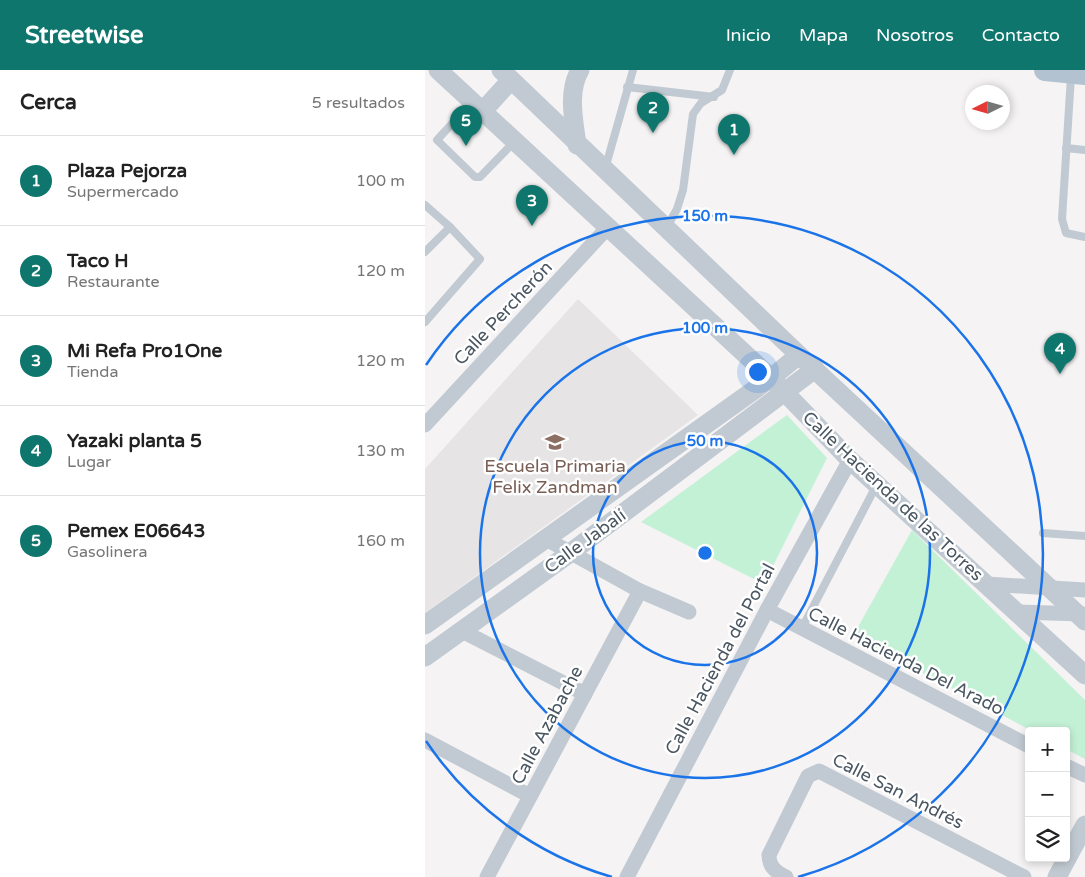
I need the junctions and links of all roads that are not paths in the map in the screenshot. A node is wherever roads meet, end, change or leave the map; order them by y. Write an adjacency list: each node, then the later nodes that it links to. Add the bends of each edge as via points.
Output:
1 (438, 70): 10 (street, Calle Hacienda de las Torres)
2 (580, 70): 12 (street, via 573,88 572,110)
3 (633, 70): 8 (lane)
4 (730, 70): 9 (lane, via 724,86)
5 (1045, 70): 6 (main road)
6 (1078, 73): 13 (lane)
7 (506, 75): 10 (street); 12 (street)
8 (627, 88): 9 (lane); 15 (lane)
9 (714, 97): 19 (lane, via 701,103 693,114 683,190)
10 (477, 107): 11 (street, Calle Hacienda de las Torres); 11 (lane, via 437,140 475,177 480,177)
11 (515, 141): 17 (street, Calle Hacienda de las Torres)
12 (577, 145): 15 (street)
13 (1066, 148): 14 (lane); 20 (lane, via 1063,227 1066,233)
14 (1085, 150)
15 (605, 171): 19 (street)
16 (425, 205): 18 (lane)
17 (609, 226): 25 (street, Calle Hacienda de las Torres); 27 (street, Calle Percherón)
18 (450, 227): 21 (lane); 22 (lane, via 479,257 479,261)
19 (666, 228): 23 (street)
20 (1085, 237)
21 (425, 252)
22 (425, 322)
23 (799, 355): 24 (street); 25 (street, Calle Jabalí)
24 (815, 369): 26 (street, Calle Jabalí); 35 (street)
25 (771, 378): 26 (street, Calle Hacienda de las Torres); 32 (street, Calle Jabalí)
26 (786, 394): 28 (street, Calle Hacienda de las Torres); 33 (street, Calle Jabalí)
27 (425, 425)
28 (850, 460): 29 (street, Calle Hacienda de las Torres); 38 (street, Calle Hacienda del Portal)
29 (877, 485): 34 (street, Calle Hacienda de las Torres); 43 (lane)
30 (1043, 533): 31 (lane)
31 (1085, 536)
32 (546, 539): 33 (street); 42 (street, Calle Jabalí)
33 (570, 553): 37 (street); 44 (street, Calle Jabalí)
34 (987, 584): 35 (street); 40 (street, Calle Hacienda de las Torres)
35 (1051, 588): 36 (street); 41 (street)
36 (1085, 590)
37 (641, 591): 39 (street); 47 (street, Calle Azabache)
38 (767, 610): 43 (street, Calle Hacienda Del Arado); 55 (street, Calle Hacienda del Portal)
39 (689, 612)
40 (1017, 612): 41 (street); 46 (street, Calle Hacienda de las Torres)
41 (1082, 616)
42 (425, 625)
43 (802, 628): 49 (street, Calle Hacienda Del Arado)
44 (462, 631): 45 (street, Calle Jabalí); 47 (street)
45 (425, 657)
46 (1085, 675)
47 (585, 694): 52 (street, Calle Azabache)
48 (425, 740): 52 (street)
49 (1025, 744)
50 (1070, 768): 51 (street)
51 (1085, 775)
52 (530, 796): 54 (street, Calle Azabache)
53 (1085, 825): 58 (street)
54 (487, 877)
55 (627, 877)
56 (786, 877): 57 (street, Calle San Andrés, via 772,868 769,855 808,776 819,771)
57 (1024, 877)
58 (1057, 877)

